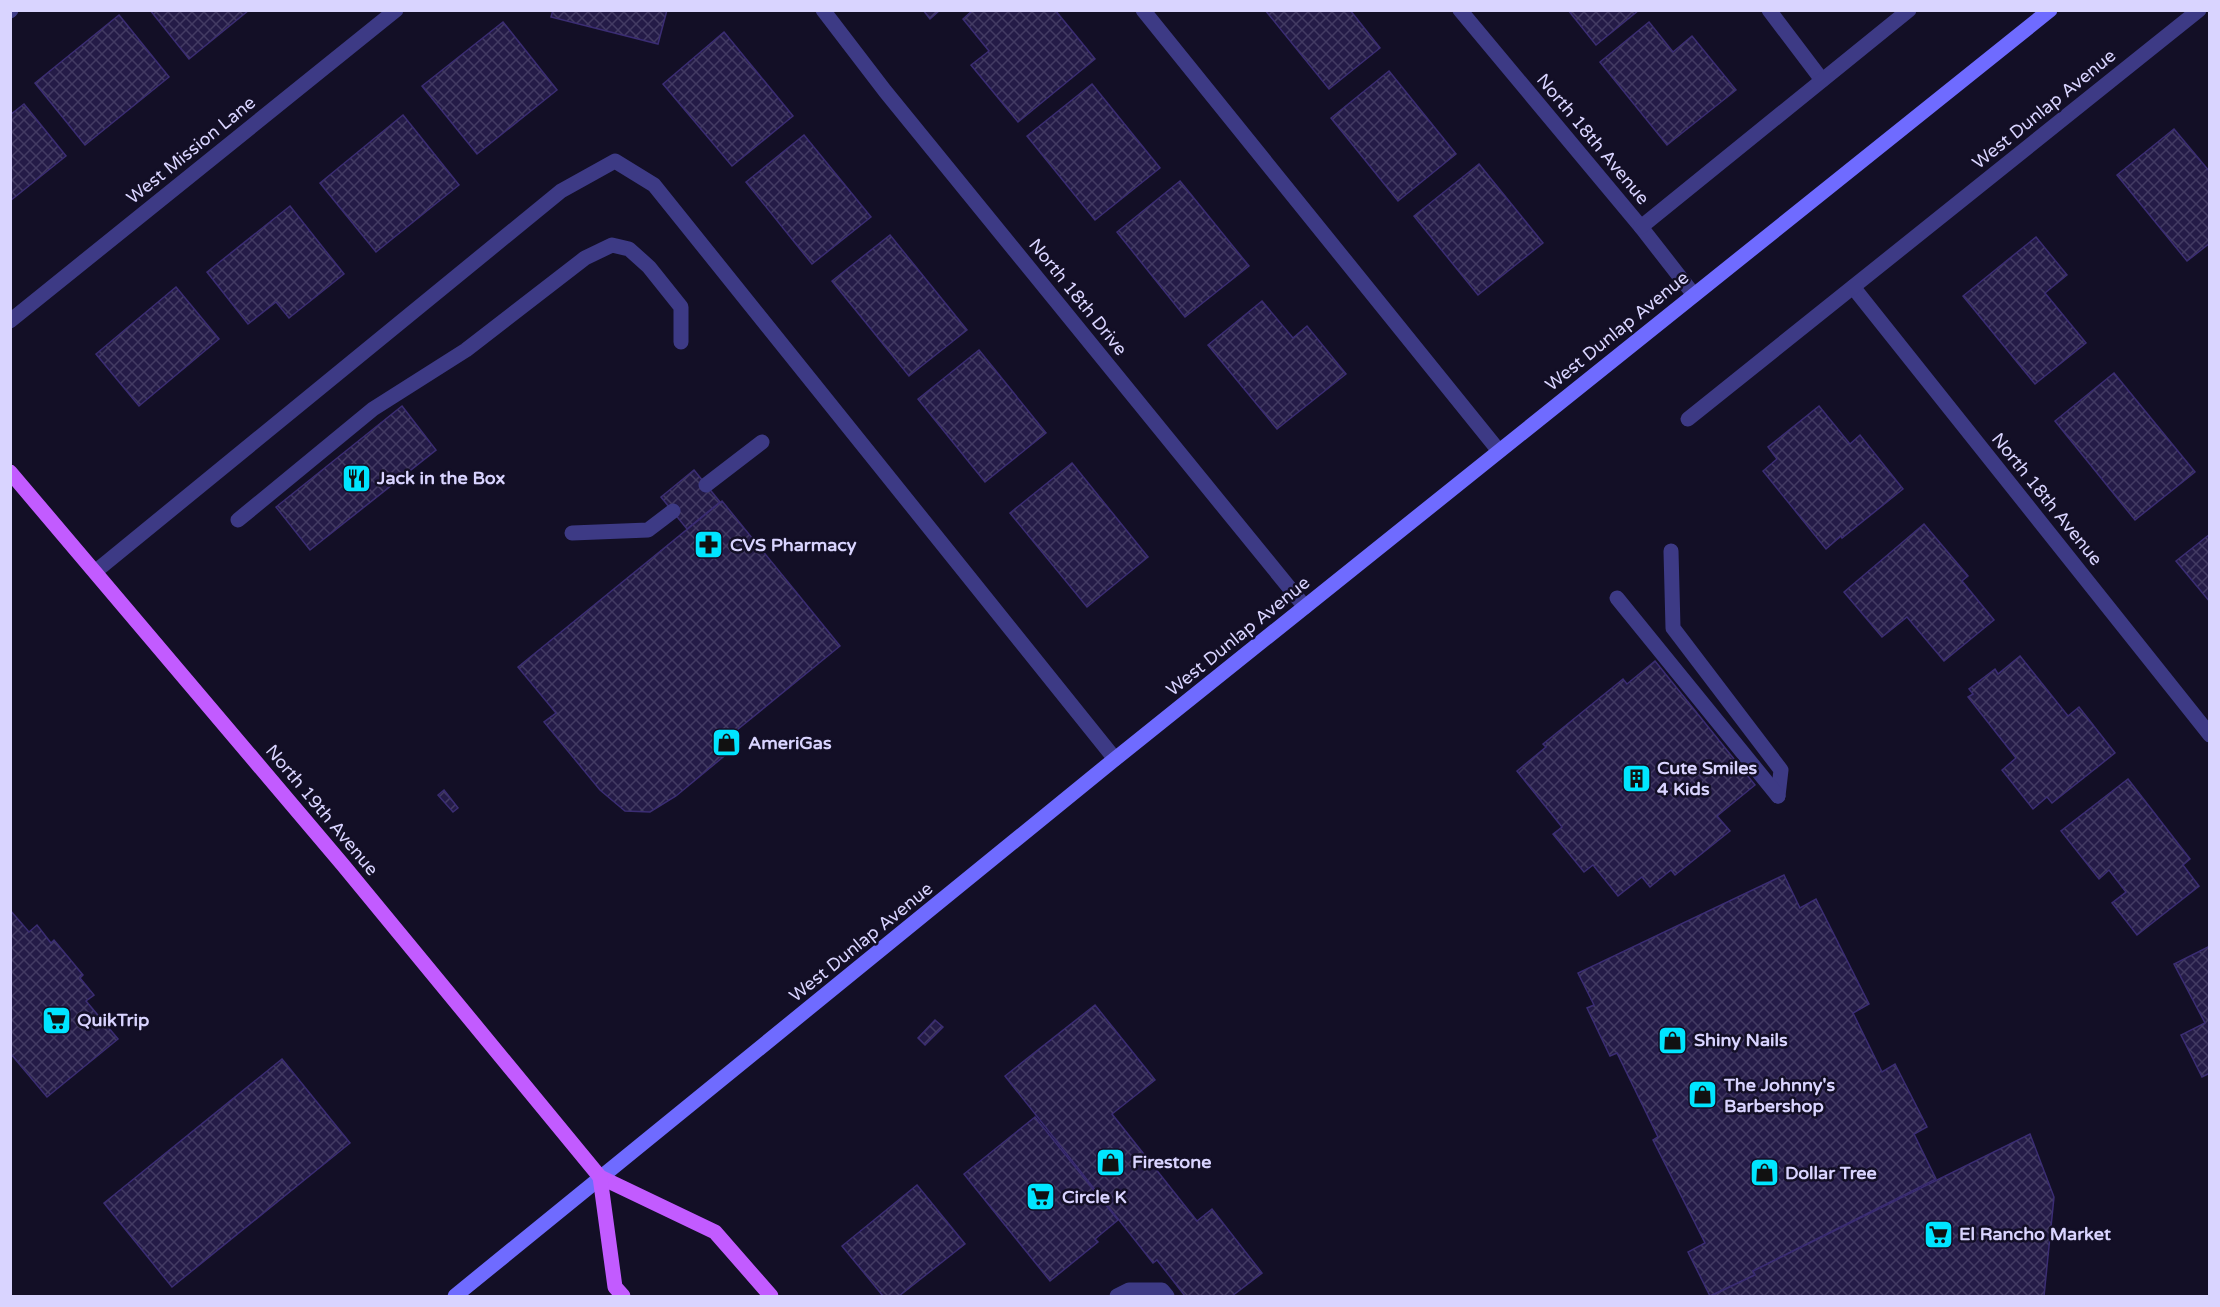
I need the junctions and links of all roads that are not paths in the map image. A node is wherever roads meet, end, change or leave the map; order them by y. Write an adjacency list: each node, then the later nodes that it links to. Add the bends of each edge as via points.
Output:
1 (396, 10): 14 (street, West Mission Lane)
2 (823, 10): 27 (street, North 18th Drive)
3 (1143, 10): 18 (street)
4 (1460, 10): 11 (street, North 18th Avenue)
5 (1769, 10): 10 (street)
6 (1909, 10): 10 (street)
7 (2050, 10): 13 (main road, West Dunlap Avenue)
8 (2200, 10): 9 (street); 12 (street, West Dunlap Avenue)
9 (2210, 21)
10 (1822, 80): 11 (street)
11 (1641, 227): 13 (street, North 18th Avenue)
12 (1853, 287): 16 (street, West Dunlap Avenue); 28 (street, North 18th Avenue)
13 (1694, 295): 18 (main road, West Dunlap Avenue)
14 (10, 321)
15 (681, 342): 22 (street, via 681,307 629,249 612,245 585,258 466,350 373,409)
16 (1688, 419)
17 (762, 442): 20 (street)
18 (1498, 451): 27 (main road, West Dunlap Avenue)
19 (10, 472): 25 (main road, North 19th Avenue)
20 (706, 485)
21 (672, 511): 23 (street, via 648,530)
22 (238, 519)
23 (572, 533)
24 (1671, 551): 26 (street, via 1673,628 1781,770 1779,796)
25 (96, 571): 29 (street, via 561,191 615,161 654,185); 30 (main road, North 19th Avenue)
26 (1617, 598)
27 (1305, 607): 29 (main road, West Dunlap Avenue)
28 (2210, 735)
29 (1115, 759): 30 (main road, West Dunlap Avenue)
30 (600, 1177): 31 (main road, West Dunlap Avenue); 32 (main road, via 615,1287); 33 (main road, North 19th Avenue, via 715,1232)
31 (455, 1296)
32 (623, 1296)
33 (771, 1296)
34 (1117, 1296): 35 (street, via 1129,1290 1162,1290)
35 (1167, 1296)

